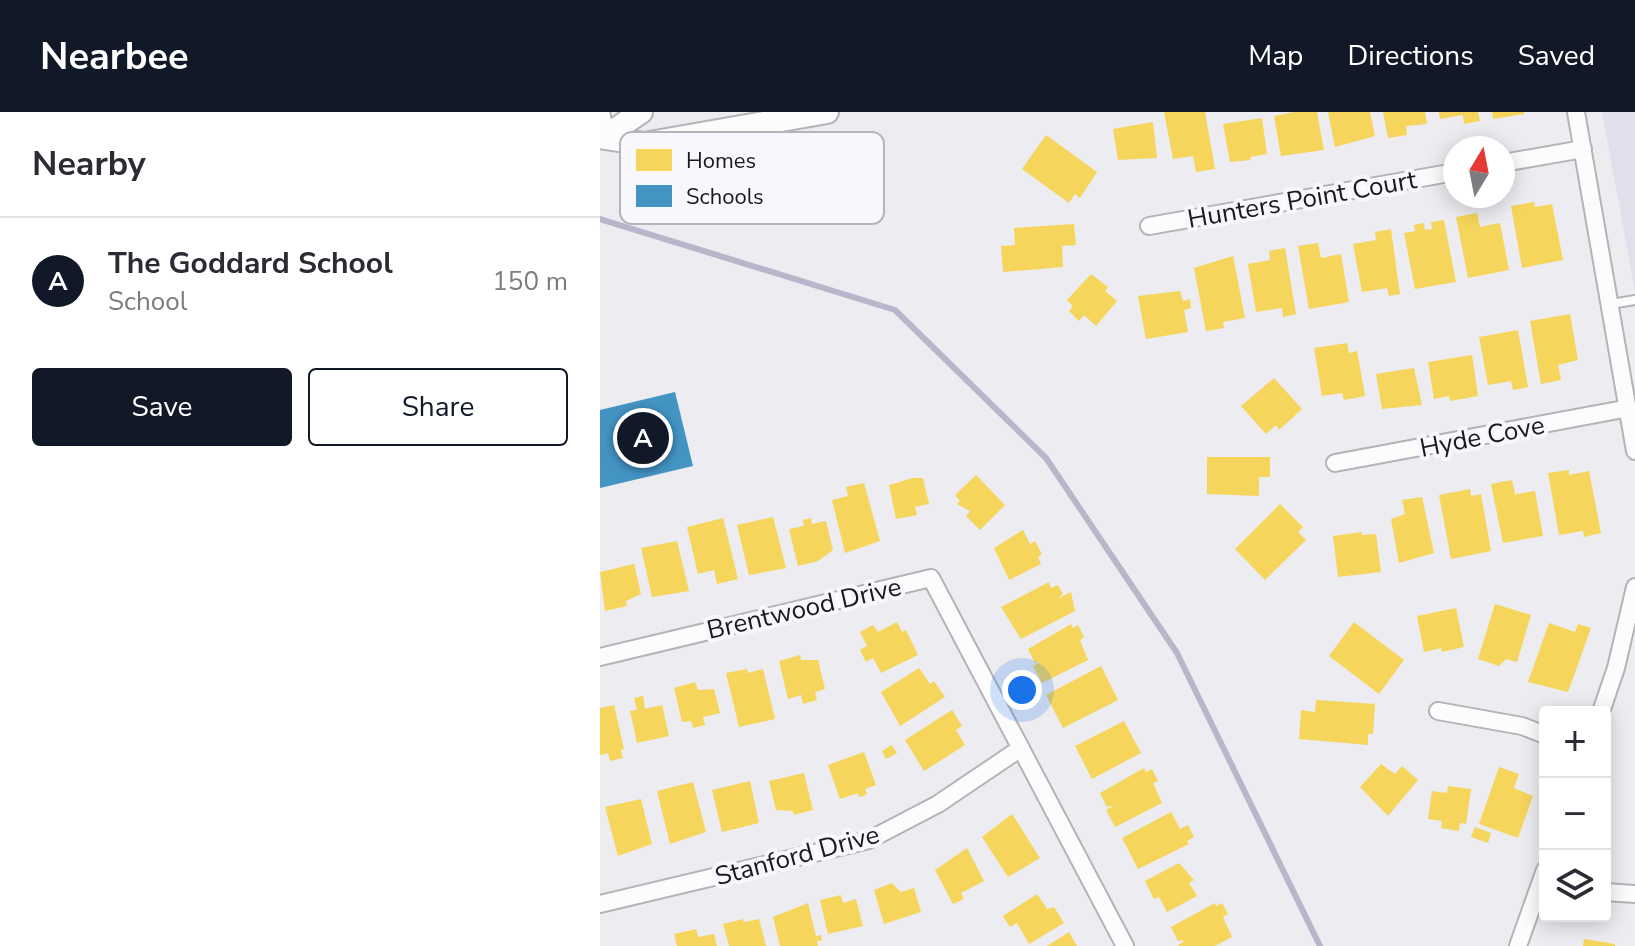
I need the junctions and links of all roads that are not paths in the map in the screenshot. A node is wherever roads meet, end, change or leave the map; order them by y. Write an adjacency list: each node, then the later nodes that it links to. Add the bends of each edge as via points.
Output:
1 (601, 112): 6 (street)
2 (641, 112): 6 (main road)
3 (827, 112): 5 (main road)
4 (1576, 112): 7 (street)
5 (713, 132)
6 (603, 136)
7 (1583, 149): 8 (street); 12 (street)
8 (1515, 161)
9 (1443, 174): 10 (street, Hunters Point Court)
10 (1149, 226)
11 (1635, 300): 12 (lane)
12 (1611, 304): 13 (street)
13 (1629, 408): 14 (street); 15 (street, Hyde Cove)
14 (1635, 451)
15 (1335, 463)
16 (1635, 587): 18 (street)
17 (600, 657): 21 (street, Brentwood Drive, via 931,578)
18 (1603, 706)
19 (1438, 711): 20 (street)
20 (1539, 733)
21 (1021, 748): 25 (street, Stanford Drive, via 938,804 869,840); 26 (street, Brentwood Drive)
22 (1539, 891): 27 (street)
23 (1611, 892): 24 (street)
24 (1635, 894)
25 (600, 904)
26 (1125, 946)
27 (1518, 946)

